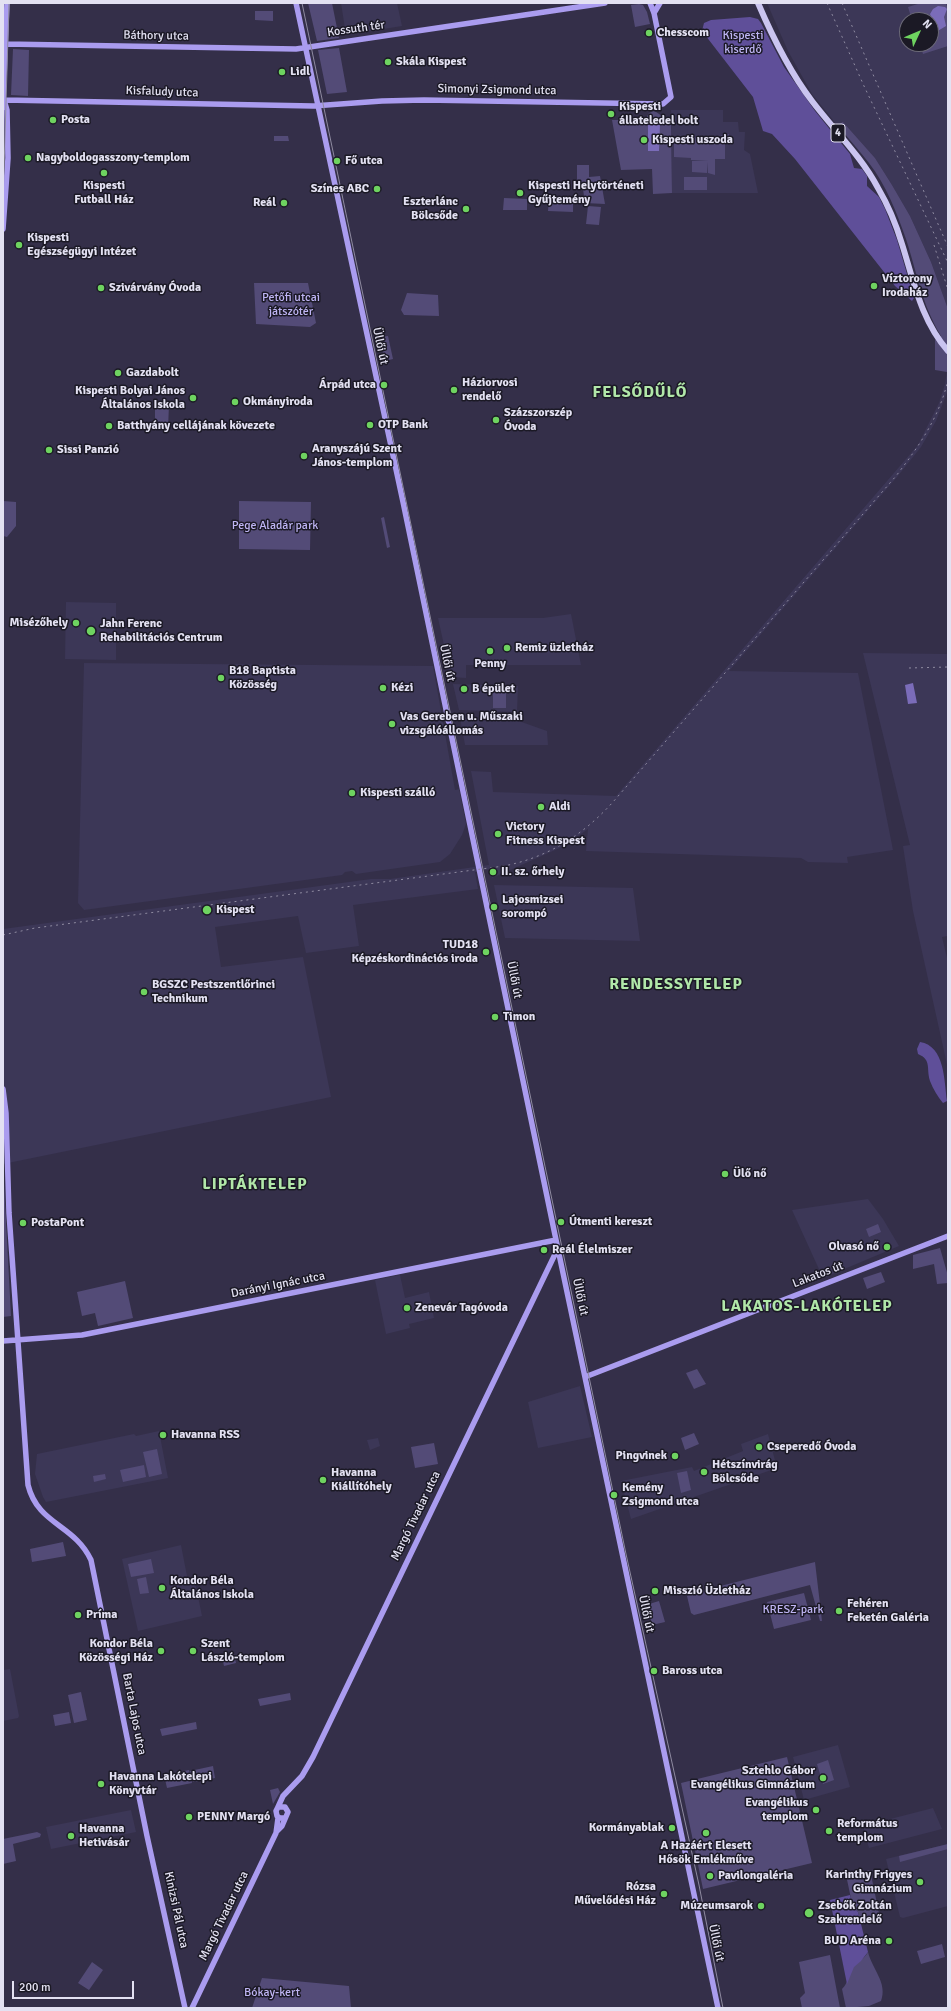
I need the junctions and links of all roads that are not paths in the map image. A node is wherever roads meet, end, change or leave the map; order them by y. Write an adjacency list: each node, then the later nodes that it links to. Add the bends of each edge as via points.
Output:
1 (7, 3): 8 (street)
2 (296, 3): 9 (street, Üllői út)
3 (605, 3): 9 (street, Kossuth tér)
4 (650, 3): 7 (street)
5 (660, 3): 7 (street)
6 (758, 3): 13 (main road, 4, via 797,80 863,164 878,188 897,230 915,290 932,328)
7 (654, 13): 11 (street, Simonyi Zsigmond utca, via 671,97 664,104 424,100)
8 (5, 44): 9 (street, Báthory utca, via 296,49); 10 (street)
9 (306, 47): 11 (street, Üllői út)
10 (3, 102): 11 (street, Kisfaludy utca); 12 (street, via 7,110 8,158)
11 (319, 106): 16 (street, Üllői út)
12 (3, 230)
13 (948, 351)
14 (3, 1089): 18 (street, Barta Lajos utca)
15 (948, 1236): 20 (street, Lakatos út)
16 (556, 1240): 17 (street, Üllői út); 18 (street, Darányi Ignác utca, via 82,1335)
17 (558, 1248): 20 (street, Üllői út); 21 (street, Margó Tivadar utca, via 313,1757 302,1776 289,1790)
18 (18, 1340): 19 (street, Darányi Ignác utca); 25 (street, Barta Lajos utca, via 28,1485 35,1502 46,1516 76,1538 91,1560)
19 (3, 1341)
20 (585, 1377): 28 (street, Üllői út)
21 (281, 1807): 22 (street, Margó Tivadar utca, via 276,1813); 23 (street, via 288,1812)
22 (278, 1818): 23 (street); 24 (street, Margó Tivadar utca)
23 (285, 1818): 24 (street, Margó Tivadar utca)
24 (276, 1833): 27 (street, Margó Tivadar utca)
25 (148, 1840): 26 (street, Kinizsi Pál utca)
26 (185, 2008)
27 (192, 2008)
28 (718, 2008)

